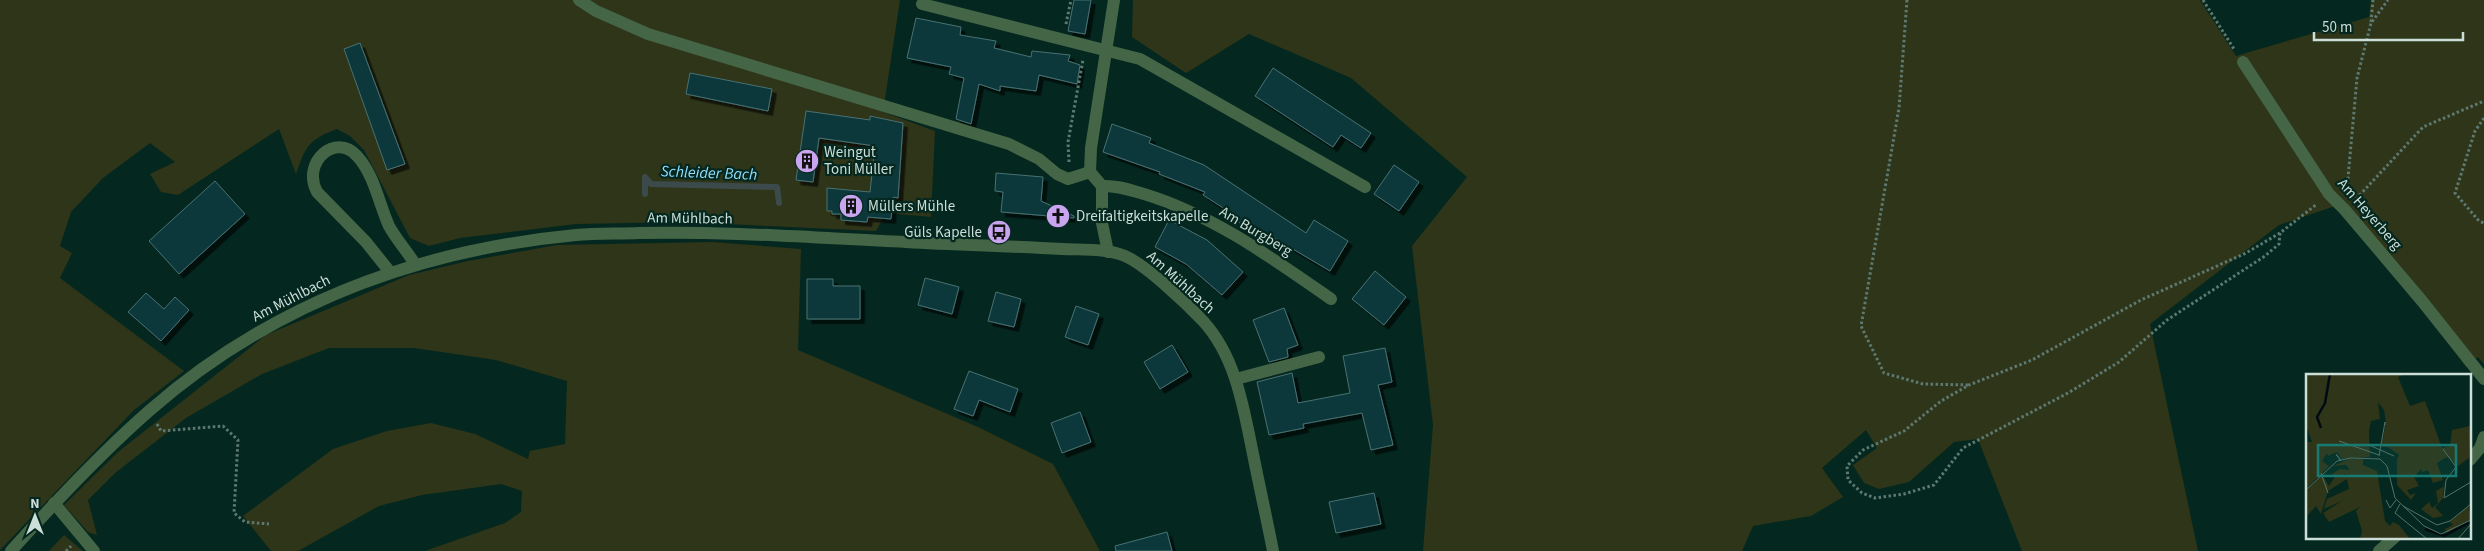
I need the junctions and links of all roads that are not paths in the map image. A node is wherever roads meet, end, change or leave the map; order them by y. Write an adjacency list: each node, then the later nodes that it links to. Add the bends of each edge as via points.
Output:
1 (578, 0): 6 (street, via 648,34 1009,144 1068,179)
2 (1114, 0): 4 (street)
3 (922, 4): 4 (street)
4 (1106, 51): 6 (street); 8 (street, via 1151,64)
5 (2243, 62): 15 (street, Am Heyerberg, via 2329,194)
6 (1090, 172): 7 (street)
7 (1102, 186): 9 (street, via 1102,223); 12 (street, Am Burgberg, via 1126,189 1198,215 1267,255)
8 (1365, 187)
9 (1108, 252): 10 (street, Am Mühlbach, via 674,233 580,235 525,241); 14 (street, Am Mühlbach, via 1124,255 1138,264 1204,322 1222,346)
10 (414, 264): 11 (street, Am Mühlbach); 11 (street, via 390,226 364,165 356,154 334,148 324,152 313,169 312,182 317,192)
11 (390, 272): 18 (street, Am Mühlbach, via 291,313 193,376 149,411)
12 (1331, 299)
13 (1319, 357): 14 (street)
14 (1236, 379): 22 (street, Am Mühlbach)
15 (2484, 379)
16 (2484, 437): 17 (street)
17 (2472, 458)
18 (54, 503): 20 (street, Am Mühlbach); 21 (street)
19 (2394, 538): 23 (street)
20 (12, 551)
21 (94, 551)
22 (1273, 551)
23 (2379, 551)

